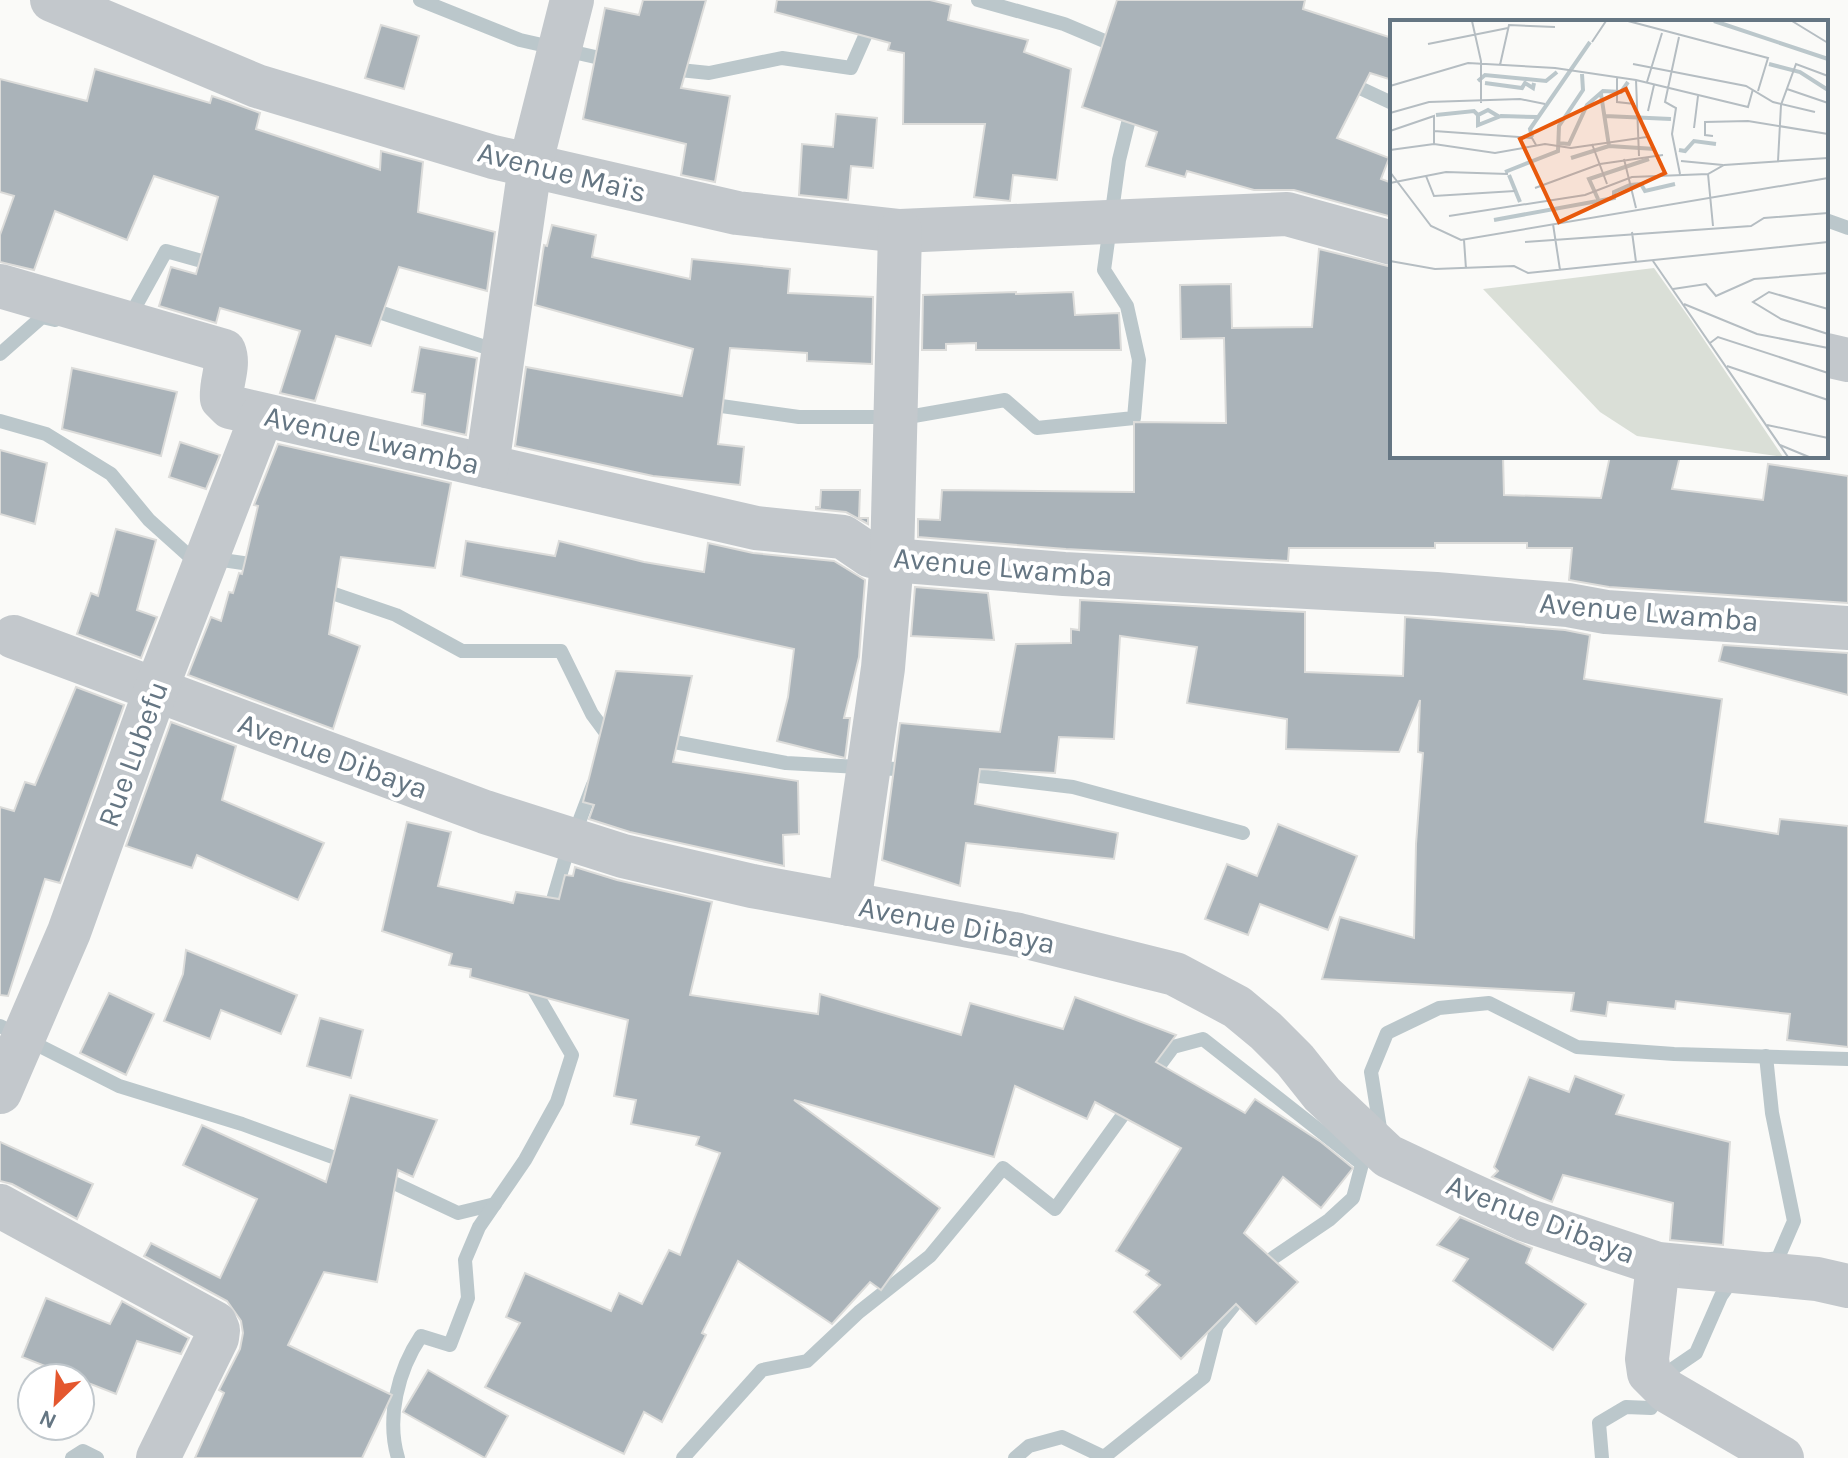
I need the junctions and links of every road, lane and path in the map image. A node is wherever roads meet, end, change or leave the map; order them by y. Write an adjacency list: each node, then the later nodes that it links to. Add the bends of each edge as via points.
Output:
1 (52, 0): 3 (street, Avenue Maïs, via 257,86)
2 (572, 0): 3 (street)
3 (530, 166): 4 (street, Avenue Maïs, via 737,213); 10 (street)
4 (900, 231): 5 (street, Avenue Maïs, via 1287,214); 11 (street)
5 (1390, 242)
6 (0, 286): 9 (street, Avenue Lwamba, via 224,351 222,399 230,407)
7 (1828, 355): 8 (street)
8 (1848, 360)
9 (262, 415): 10 (street, Avenue Lwamba); 14 (street, Rue Lubefu)
10 (487, 466): 11 (street, Avenue Lwamba, via 756,528 843,537 871,556)
11 (892, 560): 12 (street, Avenue Lwamba, via 1436,594); 15 (street, via 883,668)
12 (1848, 628)
13 (14, 637): 14 (street, Avenue Dibaya)
14 (155, 692): 15 (street, Avenue Dibaya, via 485,812 623,856); 16 (street, Rue Lubefu, via 69,932)
15 (849, 904): 18 (street, Avenue Dibaya, via 1019,935 1175,974 1237,1007 1266,1031 1388,1156 1526,1220)
16 (0, 1092)
17 (0, 1206): 20 (street, via 215,1323 217,1338)
18 (1658, 1264): 19 (street, Avenue Dibaya); 21 (street, via 1649,1373 1667,1391)
19 (1848, 1286)
20 (158, 1458)
21 (1782, 1458)

